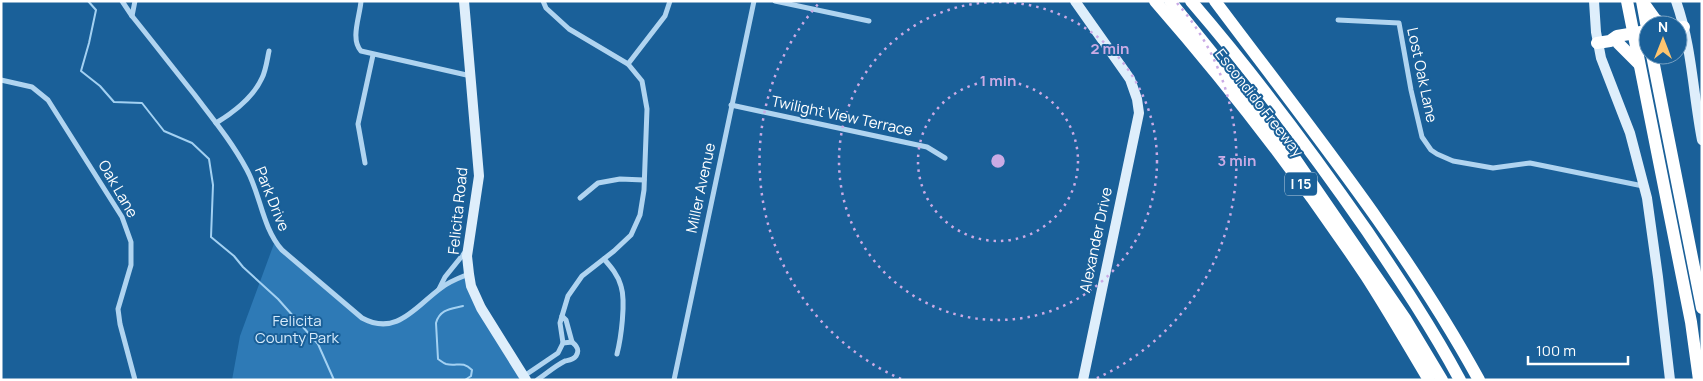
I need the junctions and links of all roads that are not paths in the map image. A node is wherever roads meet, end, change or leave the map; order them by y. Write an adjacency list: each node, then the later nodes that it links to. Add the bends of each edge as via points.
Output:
1 (122, 1): 21 (street, Park Drive)
2 (135, 1): 21 (street)
3 (361, 1): 29 (street, via 357,46)
4 (464, 1): 35 (street, Felicita Road)
5 (543, 1): 32 (street, via 546,8 569,29)
6 (670, 1): 32 (street, via 665,16)
7 (754, 1): 37 (street, Miller Avenue)
8 (775, 1): 23 (street)
9 (1075, 1): 58 (street, Alexander Drive, via 1124,68 1135,90 1138,107)
10 (1155, 1): 59 (highway, Escondido Freeway / I 15, via 1261,129 1325,217)
11 (1170, 1): 60 (highway, via 1280,136 1401,312)
12 (1191, 1): 61 (highway, via 1331,179 1440,342)
13 (1215, 1): 62 (highway, Escondido Freeway / I 15, via 1344,173 1414,273)
14 (1594, 1): 26 (street, via 1594,20)
15 (1627, 1): 25 (highway)
16 (1643, 1): 18 (highway); 19 (highway)
17 (1676, 1): 20 (street)
18 (1645, 15)
19 (1652, 15)
20 (1679, 15)
21 (132, 16): 38 (street, Park Drive)
22 (1338, 20): 43 (street, Lost Oak Lane, via 1399,24 1422,137 1437,154 1453,161 1493,168 1530,163)
23 (870, 21)
24 (1638, 35): 25 (highway)
25 (1634, 36): 26 (highway, via 1617,36); 30 (highway)
26 (1608, 42): 31 (highway); 43 (street, via 1607,76 1630,132)
27 (269, 51): 38 (street, via 262,78 250,97)
28 (1688, 51): 39 (street)
29 (373, 55): 35 (street); 41 (street, via 358,124)
30 (1638, 55)
31 (1638, 63)
32 (628, 64): 42 (street, via 642,81 647,109)
33 (1640, 65): 64 (highway, via 1691,322)
34 (1654, 65): 49 (highway)
35 (472, 77): 45 (street, Felicita Road, via 480,176)
36 (1, 80): 55 (street, Oak Lane, via 32,87 48,100 122,217 131,242 132,264 118,309)
37 (731, 105): 40 (street, Twilight View Terrace, via 927,147); 57 (street, Miller Avenue)
38 (216, 123): 48 (street, Park Drive, via 248,171 274,241 363,319 378,324 397,322 410,316)
39 (1702, 140)
40 (945, 158)
41 (365, 163)
42 (644, 180): 44 (street, via 598,183); 46 (street, via 640,215 631,235)
43 (1643, 186): 63 (street)
44 (580, 198)
45 (468, 249): 47 (street, Felicita Road); 48 (street, Park Drive, via 448,272)
46 (604, 259): 50 (street, via 582,276 568,296); 53 (street, via 622,287)
47 (469, 274): 48 (street, Park Drive); 54 (street, Felicita Road, via 481,308)
48 (439, 289)
49 (1702, 308)
50 (562, 316): 51 (street); 52 (street)
51 (572, 342): 52 (street); 56 (street, via 578,355)
52 (563, 344): 54 (street, via 558,353)
53 (617, 354)
54 (525, 378)
55 (135, 380)
56 (537, 380)
57 (674, 380)
58 (1082, 380)
59 (1429, 380)
60 (1442, 380)
61 (1460, 380)
62 (1479, 380)
63 (1670, 380)
64 (1699, 380)

